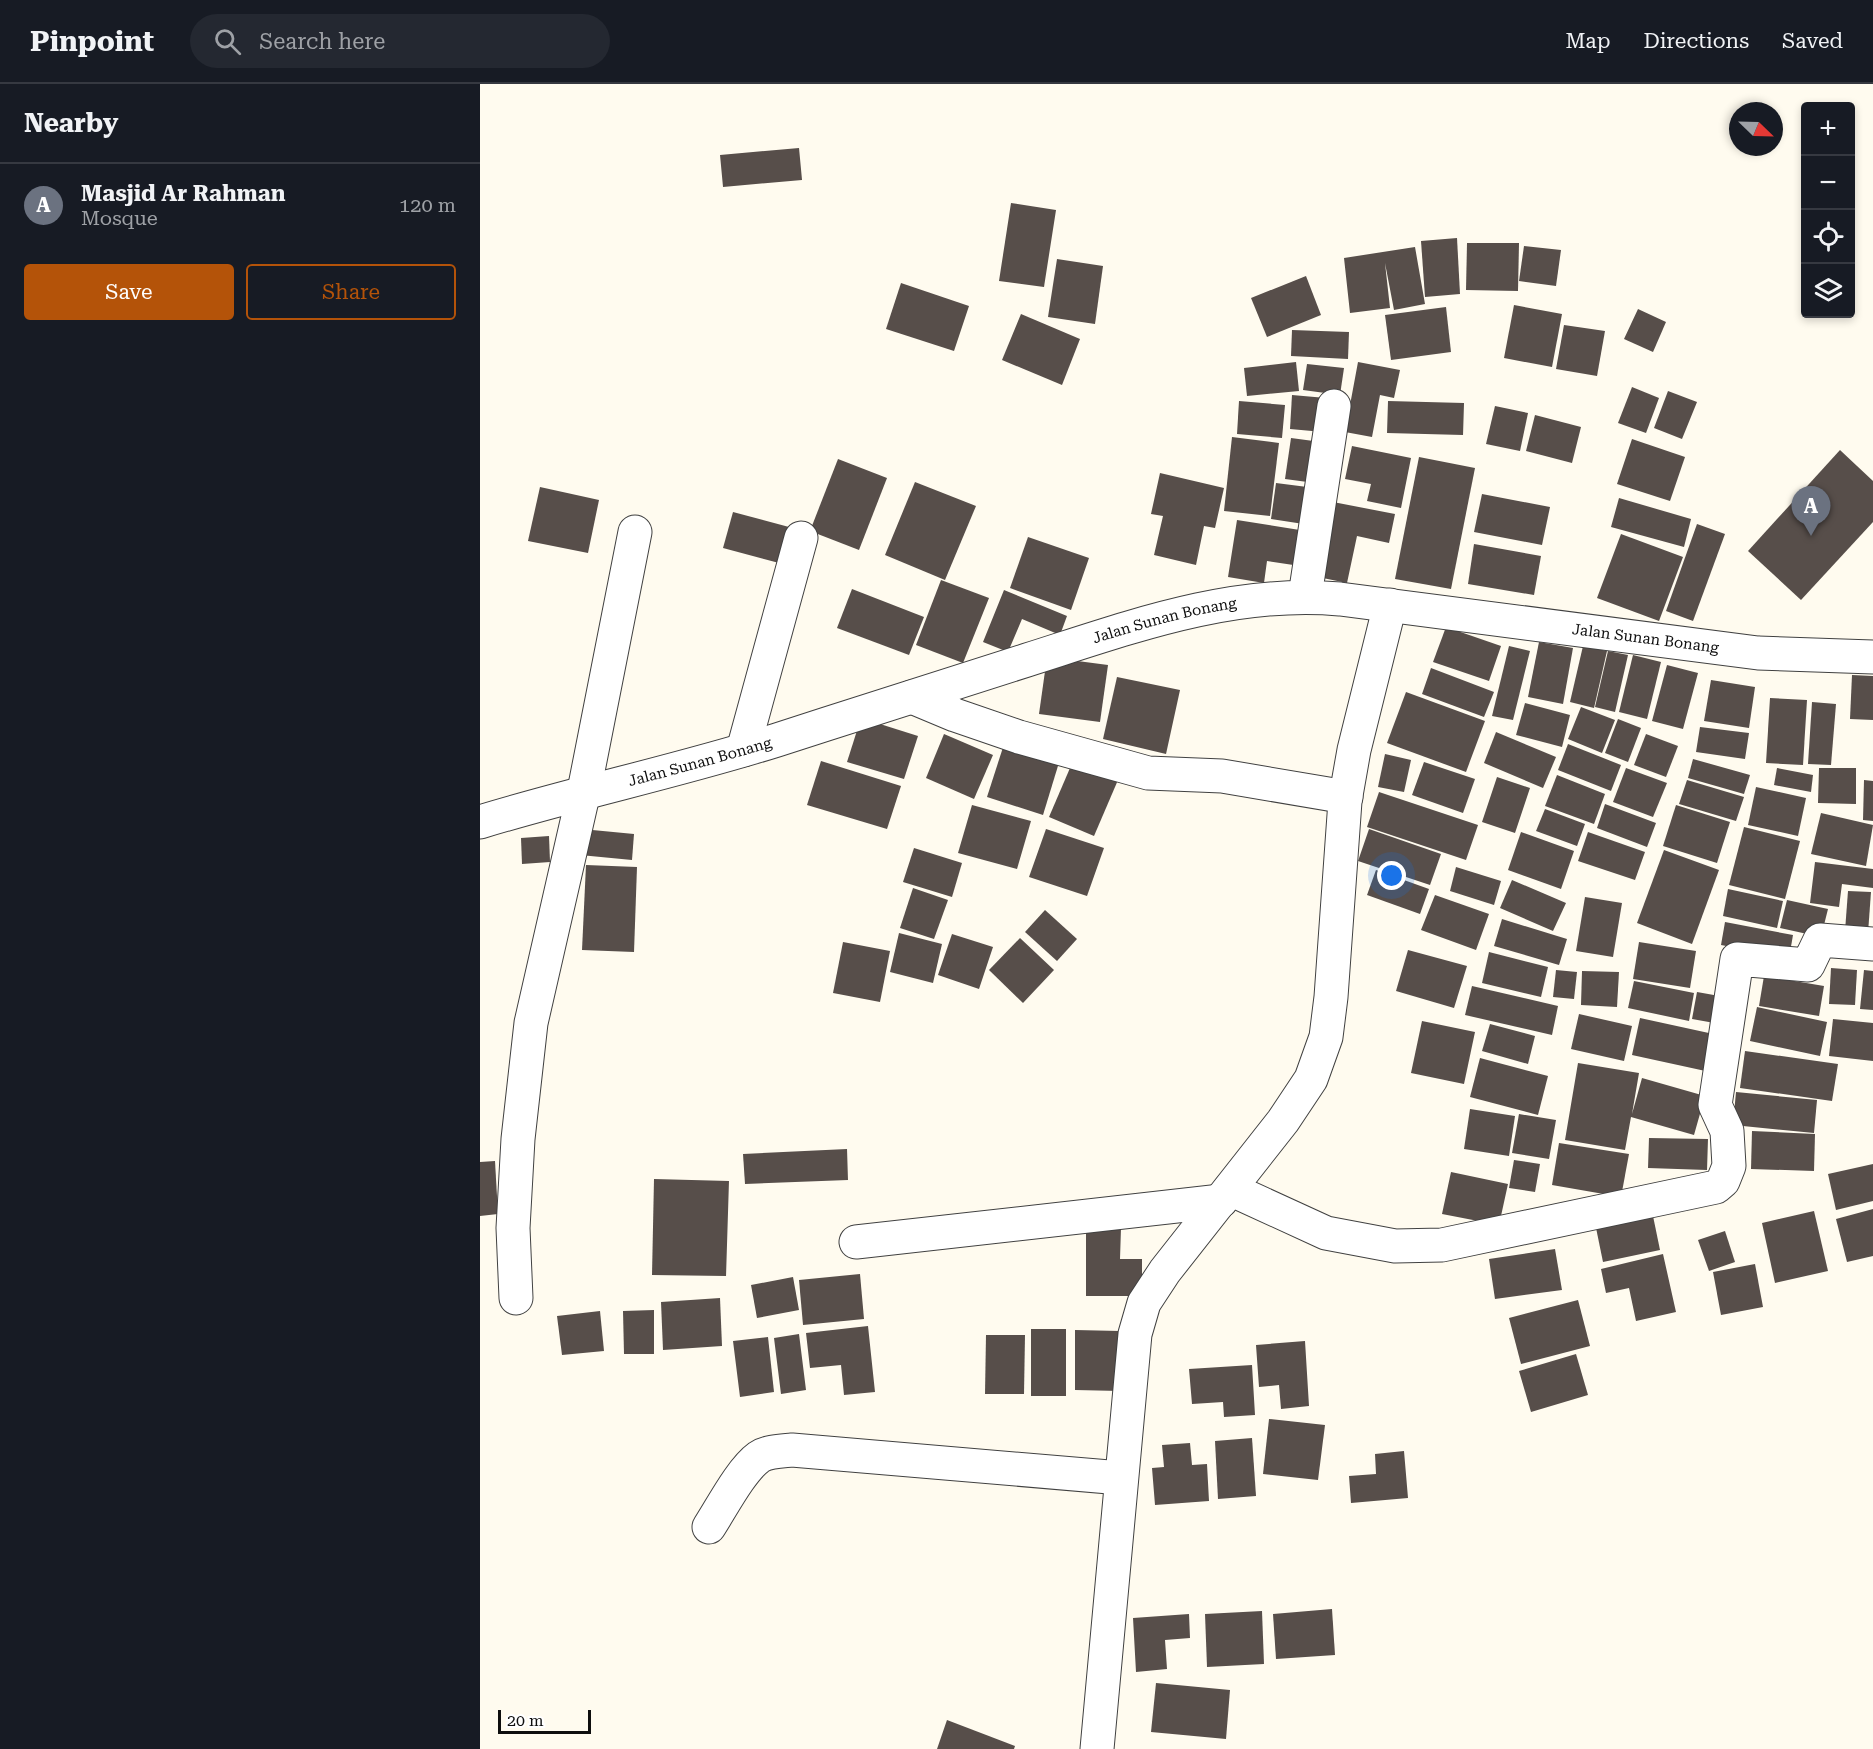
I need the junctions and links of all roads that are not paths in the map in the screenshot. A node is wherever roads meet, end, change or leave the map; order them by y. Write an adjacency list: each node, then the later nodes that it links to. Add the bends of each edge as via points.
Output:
1 (1334, 406): 4 (street)
2 (635, 531): 9 (street)
3 (801, 538): 8 (street)
4 (1305, 596): 5 (street, Jalan Sunan Bonang); 7 (street, Jalan Sunan Bonang, via 1166,616)
5 (1390, 605): 6 (street, Jalan Sunan Bonang, via 1758,653); 10 (street, via 1353,750)
6 (1873, 657)
7 (912, 697): 8 (street, Jalan Sunan Bonang); 10 (street, via 1019,737 1148,773 1233,777)
8 (743, 750): 9 (street, Jalan Sunan Bonang)
9 (584, 791): 11 (street, Jalan Sunan Bonang); 15 (street, via 531,1023 513,1228)
10 (1346, 797): 13 (street, via 1326,1036 1311,1079)
11 (480, 822)
12 (1873, 944): 13 (street, via 1820,940 1808,965 1737,959 1715,1105 1727,1131 1729,1166 1716,1187 1442,1245 1395,1246 1326,1233)
13 (1225, 1195): 14 (street); 16 (street, via 1144,1303 1135,1334)
14 (856, 1242)
15 (516, 1298)
16 (1121, 1478): 17 (street, via 792,1450 775,1452 761,1455 751,1465); 18 (street)
17 (709, 1527)
18 (1097, 1749)

